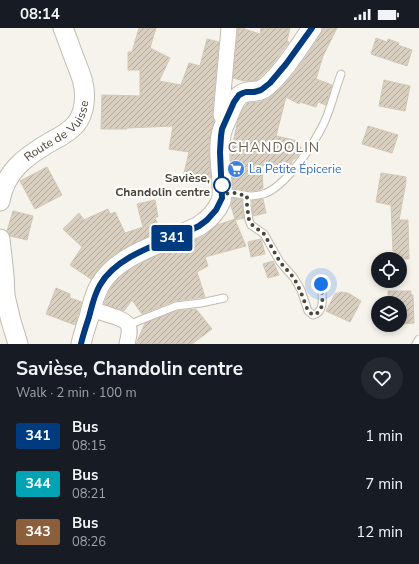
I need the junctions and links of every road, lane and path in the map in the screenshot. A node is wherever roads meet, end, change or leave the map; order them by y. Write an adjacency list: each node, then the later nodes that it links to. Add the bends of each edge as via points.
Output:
1 (63, 28): 8 (street, Route de Vuisse, via 83,83 82,113 77,123 68,131 37,149 18,165 6,181)
2 (229, 28): 5 (street, via 221,115)
3 (312, 28): 5 (street, via 267,86 258,91 243,93 236,99)
4 (341, 74): 7 (lane, via 324,123 291,172 264,194)
5 (225, 123): 6 (street, via 220,141)
6 (222, 194): 7 (lane, via 235,193); 12 (street, via 216,210 199,226 140,252 106,275)
7 (247, 196): 10 (lane, via 251,224 264,234 280,262 294,278 308,311 313,315 321,308)
8 (0, 201)
9 (0, 239): 15 (street, via 5,296)
10 (321, 284)
11 (224, 298): 13 (lane, via 176,306)
12 (91, 309): 13 (street, via 120,319); 16 (street)
13 (128, 325): 17 (street, via 130,332)
14 (419, 339): 18 (lane)
15 (18, 344)
16 (81, 344)
17 (127, 344)
18 (416, 344)

